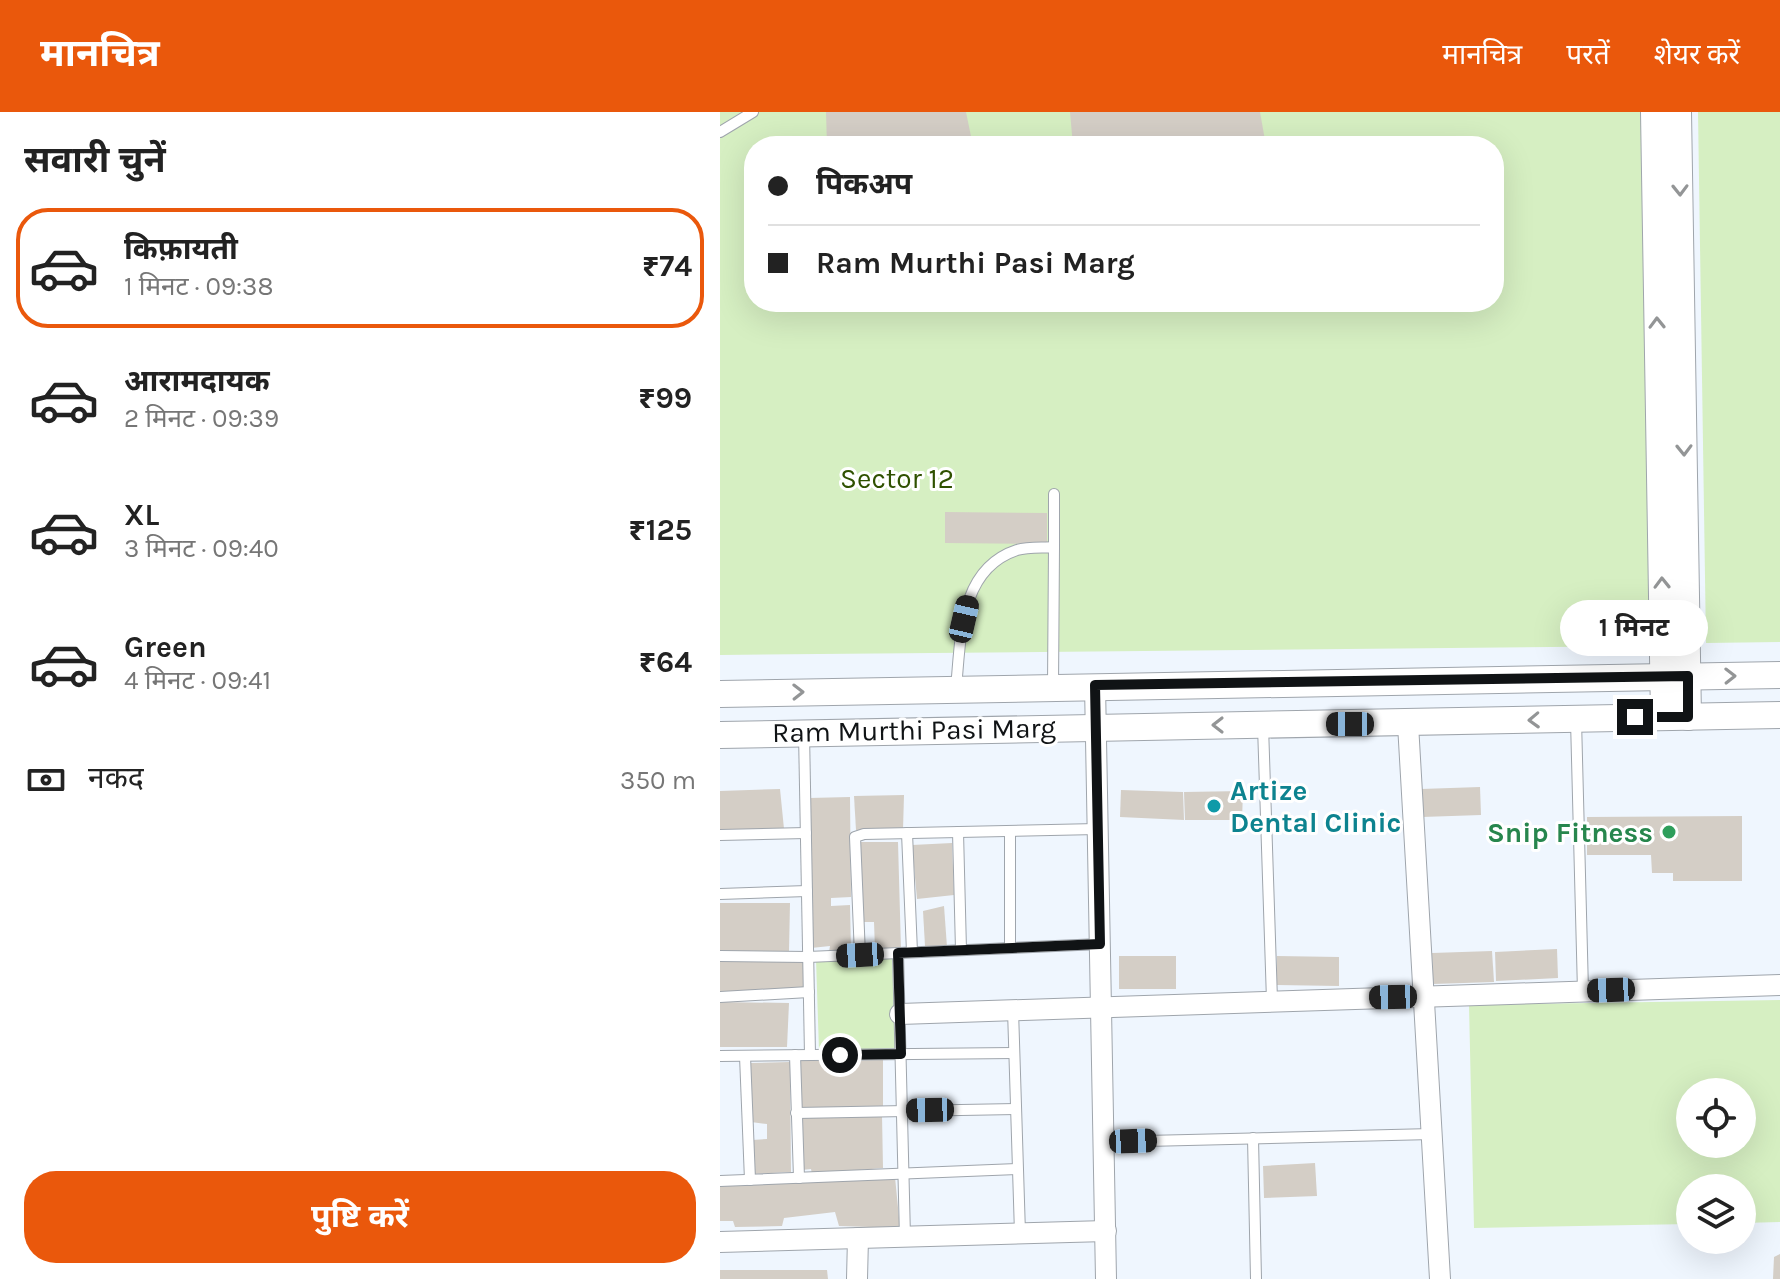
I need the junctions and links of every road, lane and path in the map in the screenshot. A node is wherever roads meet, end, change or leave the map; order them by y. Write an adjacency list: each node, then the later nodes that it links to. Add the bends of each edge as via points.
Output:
1 (753, 112): 4 (lane)
2 (1654, 112): 8 (street, one-way to 2)
3 (1678, 112): 8 (street, one-way to 8)
4 (720, 132)
5 (1054, 494): 6 (lane)
6 (1054, 547): 10 (lane); 11 (lane, via 1018,550 984,571 968,598)
7 (1780, 675): 8 (street, Ram Murthi Pasi Marg, one-way to 7)
8 (1676, 676): 9 (street, Ram Murthi Pasi Marg); 14 (street)
9 (1095, 685): 10 (street, Ram Murthi Pasi Marg); 17 (street)
10 (1053, 686): 11 (street, Ram Murthi Pasi Marg)
11 (956, 688): 12 (street, Ram Murthi Pasi Marg, one-way to 11)
12 (720, 694)
13 (1780, 715): 14 (street, Ram Murthi Pasi Marg)
14 (1676, 717): 15 (street, Ram Murthi Pasi Marg)
15 (1576, 718): 16 (street, Ram Murthi Pasi Marg, one-way to 16); 38 (lane)
16 (1408, 724): 18 (street, Ram Murthi Pasi Marg); 41 (street)
17 (1095, 725): 18 (street, Ram Murthi Pasi Marg, one-way to 17); 19 (street, Ram Murthi Pasi Marg); 21 (street)
18 (1263, 725): 42 (lane)
19 (804, 733): 20 (street, Ram Murthi Pasi Marg); 24 (lane)
20 (720, 735)
21 (1097, 829): 22 (lane); 29 (street)
22 (1010, 831): 23 (lane); 30 (lane)
23 (958, 832): 25 (lane); 31 (lane)
24 (806, 833): 26 (lane); 27 (lane)
25 (907, 833): 32 (lane); 34 (lane, via 855,837)
26 (720, 835)
27 (807, 891): 28 (lane); 36 (lane)
28 (720, 894)
29 (1100, 944): 30 (lane); 43 (street)
30 (1010, 948): 31 (lane)
31 (961, 950): 32 (lane)
32 (912, 952): 33 (lane)
33 (898, 953): 34 (lane); 45 (lane)
34 (860, 955): 36 (lane)
35 (720, 956): 36 (lane)
36 (808, 957): 39 (lane)
37 (1780, 985): 38 (street)
38 (1583, 991): 41 (street)
39 (809, 992): 40 (lane); 49 (lane)
40 (720, 997)
41 (1424, 997): 42 (street); 55 (street)
42 (1272, 1000): 43 (street)
43 (1101, 1007): 44 (street); 57 (street)
44 (1013, 1010): 45 (street); 46 (lane)
45 (900, 1014): 47 (lane)
46 (1014, 1053): 47 (lane); 52 (lane)
47 (901, 1054): 49 (lane); 53 (lane)
48 (795, 1055): 49 (lane); 51 (lane); 54 (lane)
49 (810, 1055)
50 (720, 1056): 51 (lane)
51 (745, 1056): 61 (lane)
52 (1016, 1109): 53 (lane); 58 (lane)
53 (902, 1111): 54 (lane); 59 (lane)
54 (796, 1113): 60 (lane)
55 (1432, 1134): 56 (lane); 71 (street)
56 (1253, 1138): 57 (lane); 70 (lane)
57 (1104, 1142): 63 (street)
58 (1017, 1169): 59 (lane); 64 (lane)
59 (903, 1174): 60 (lane); 65 (lane)
60 (799, 1178): 61 (lane)
61 (750, 1180): 62 (lane)
62 (720, 1181)
63 (1106, 1231): 64 (street); 69 (street)
64 (1020, 1233): 65 (street)
65 (905, 1237): 66 (street)
66 (858, 1238): 67 (street); 68 (street)
67 (720, 1242)
68 (857, 1279)
69 (1106, 1279)
70 (1256, 1279)
71 (1440, 1279)

